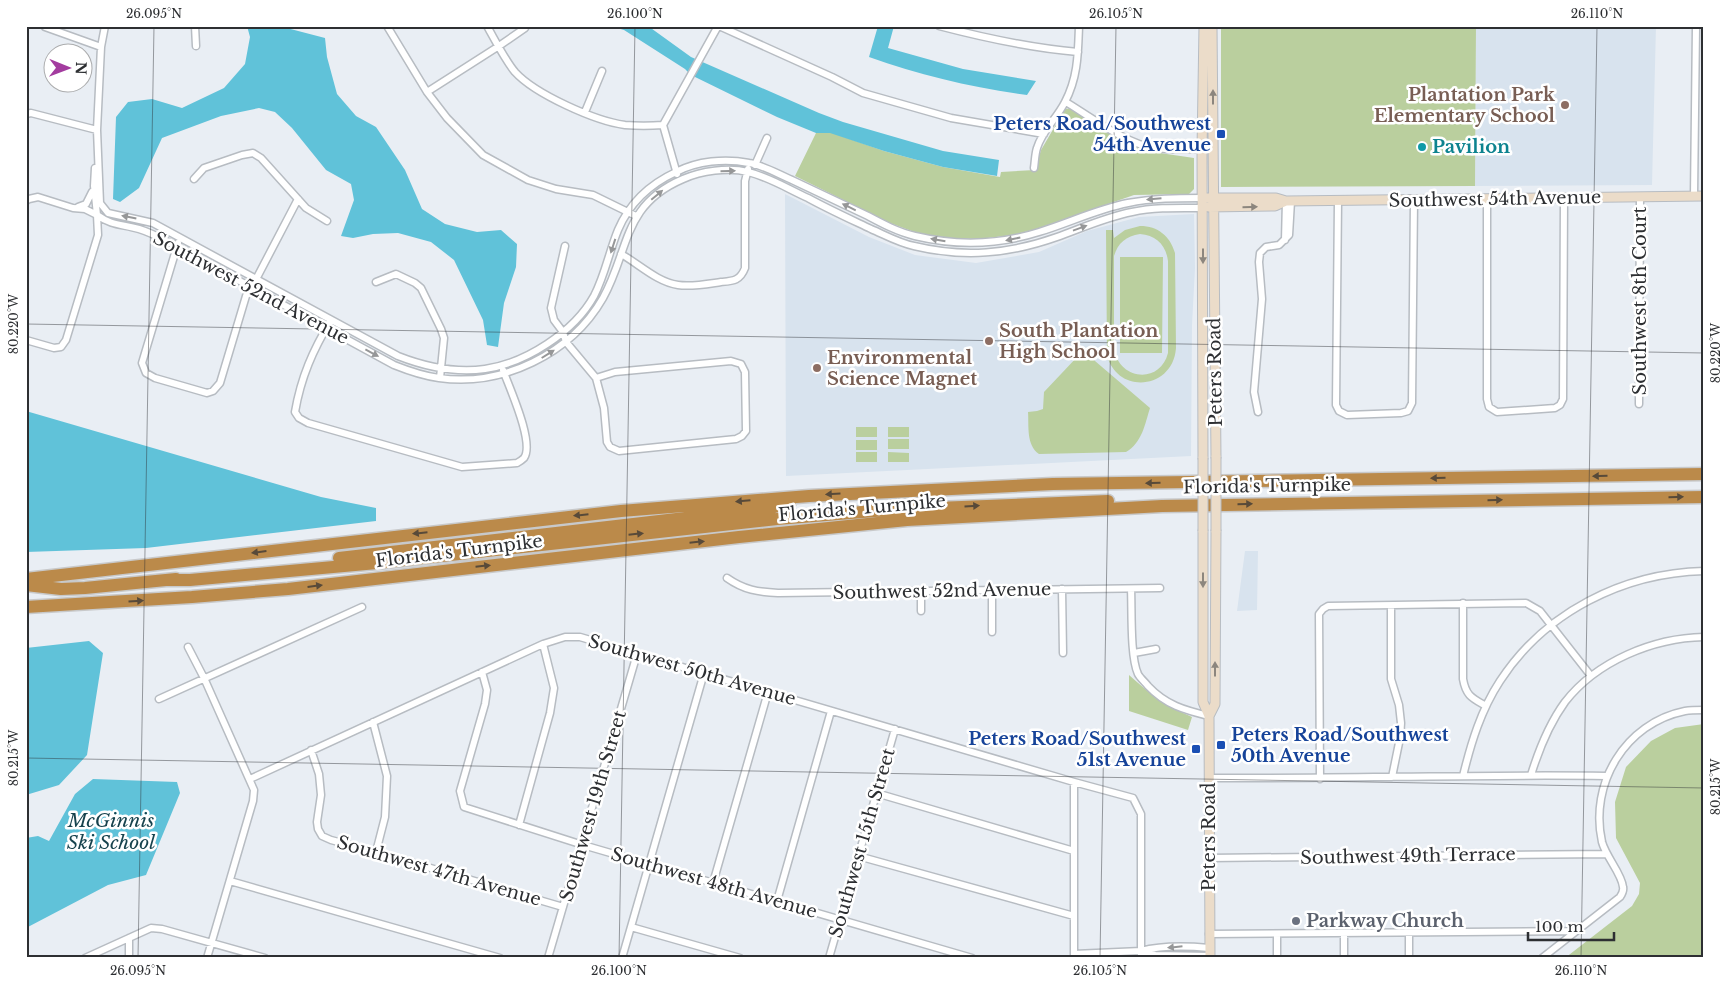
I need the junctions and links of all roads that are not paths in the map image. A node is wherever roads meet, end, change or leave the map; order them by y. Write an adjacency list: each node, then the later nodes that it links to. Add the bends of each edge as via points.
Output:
1 (106, 26): 15 (street)
2 (195, 26): 13 (street)
3 (387, 26): 18 (street)
4 (487, 26): 14 (street)
5 (525, 26): 14 (street)
6 (719, 26): 24 (street); 26 (street, via 863,93 951,118)
7 (939, 26): 16 (street, via 992,40)
8 (1079, 26): 16 (street)
9 (1204, 26): 28 (main road, Peters Road)
10 (1212, 26): 48 (main road, Peters Road, one-way to 10)
11 (1696, 26): 20 (street)
12 (45, 27): 15 (street)
13 (196, 46)
14 (499, 46): 18 (street); 22 (street, via 515,72 535,88)
15 (101, 47): 25 (street)
16 (1078, 52): 19 (street, via 1076,75)
17 (602, 71): 22 (street)
18 (427, 92): 50 (street, via 483,155 528,180 556,189 594,195)
19 (1066, 102): 26 (street); 28 (street, via 1139,143 1154,148)
20 (1696, 111): 21 (street); 37 (street)
21 (1704, 111)
22 (584, 112): 24 (street, via 624,125)
23 (26, 114): 25 (street)
24 (663, 125): 32 (street)
25 (97, 130): 29 (street)
26 (1044, 134): 31 (street, via 1036,149)
27 (767, 138): 30 (street)
28 (1202, 149): 47 (main road, Peters Road)
29 (97, 155): 36 (street); 56 (street, Southwest 52nd Avenue, one-way to 29, via 153,223 105,210 100,203)
30 (753, 164): 32 (street, Southwest 54th Avenue, via 709,162); 33 (street); 47 (street, Southwest 54th Avenue, one-way to 30, via 1155,199 1128,203 1026,236 985,243 958,243 912,236)
31 (1034, 168)
32 (676, 171): 35 (street); 50 (street, Southwest 54th Avenue, via 657,182)
33 (747, 172): 35 (street, Southwest 54th Avenue, one-way to 33, via 708,172); 47 (street, Southwest 54th Avenue, one-way to 47, via 890,238 911,246 954,253 1003,251 1034,244 1112,217); 59 (street, via 745,268 742,276 734,281 677,285)
34 (194, 179): 41 (street, via 204,168 253,153)
35 (681, 180): 52 (street, Southwest 54th Avenue, one-way to 35, via 662,190)
36 (94, 186): 49 (street, via 86,204); 51 (street)
37 (1694, 196): 38 (main road, Southwest 54th Avenue); 39 (main road, Southwest 54th Avenue)
38 (1704, 196)
39 (1640, 197): 40 (main road, Southwest 54th Avenue); 73 (street, Southwest 8th Court)
40 (1564, 198): 44 (main road, Southwest 54th Avenue); 44 (street, via 1562,399 1555,408 1497,412 1489,408 1487,399)
41 (298, 199): 53 (street, via 306,208); 60 (street)
42 (28, 200): 49 (street, Southwest 52nd Avenue, via 38,197)
43 (1414, 200): 44 (main road, Southwest 54th Avenue); 46 (main road, Southwest 54th Avenue); 46 (street, via 1412,403 1408,411 1401,413 1346,415 1336,405)
44 (1487, 200)
45 (1288, 201): 46 (main road, Southwest 54th Avenue); 48 (main road, Southwest 54th Avenue, via 1275,206); 74 (street, via 1285,240 1279,245 1266,247 1260,253 1262,299 1254,392)
46 (1338, 201)
47 (1202, 203): 48 (main road, Southwest 54th Avenue); 114 (main road, Peters Road, one-way to 114, bridge, via 1203,702)
48 (1213, 203): 114 (main road, Peters Road, one-way to 48, bridge, via 1215,704)
49 (75, 208): 51 (street, Southwest 52nd Avenue)
50 (627, 212): 52 (street); 65 (street, Southwest 54th Avenue, one-way to 65, via 593,298)
51 (97, 215): 54 (street, Southwest 52nd Avenue); 55 (street)
52 (636, 216): 59 (street, Southwest 52nd Avenue)
53 (328, 221)
54 (115, 225): 55 (street); 57 (street, Southwest 52nd Avenue, via 138,228)
55 (98, 235): 66 (street, via 66,340 61,347 54,348)
56 (181, 238): 57 (street); 60 (street, Southwest 52nd Avenue)
57 (176, 246): 62 (street, Southwest 52nd Avenue); 62 (street, via 142,363 146,373 155,378 213,392 220,383 246,296)
58 (565, 246): 65 (street, via 551,308 554,320)
59 (621, 254): 67 (street, Southwest 52nd Avenue, via 601,301)
60 (256, 279): 62 (street); 63 (street, Southwest 52nd Avenue)
61 (376, 282): 69 (street, via 396,274 421,288 444,338)
62 (252, 287): 64 (street, Southwest 52nd Avenue)
63 (331, 320): 64 (street); 69 (street, Southwest 52nd Avenue, via 398,356)
64 (326, 328): 70 (street, via 309,358 298,393 295,412 299,418 462,467 523,460 526,437); 71 (street, Southwest 52nd Avenue, one-way to 71, via 394,365)
65 (563, 332): 67 (street); 68 (street, Southwest 52nd Avenue, via 546,346)
66 (26, 340)
67 (566, 342): 70 (street, Southwest 52nd Avenue, one-way to 67, via 536,361); 72 (street)
68 (501, 364): 69 (street, Southwest 52nd Avenue, via 482,369); 70 (street)
69 (441, 368): 71 (street)
70 (504, 373): 71 (street, Southwest 52nd Avenue, via 466,379)
71 (440, 378)
72 (596, 378): 72 (street, via 604,408 607,442 619,451 736,439 746,431 745,372 741,364 731,361 615,372)
73 (1639, 404)
74 (1258, 412)
75 (1704, 474): 76 (highway, Florida's Turnpike, one-way to 76, via 1053,484)
76 (809, 496): 81 (highway, Florida's Turnpike, one-way to 81, via 621,511); 82 (highway, via 771,508)
77 (1704, 497): 78 (highway, Florida's Turnpike, one-way to 77)
78 (1162, 506): 82 (highway, one-way to 78, via 368,564 725,524 878,511 1105,500); 89 (highway, Florida's Turnpike, one-way to 78, via 288,589 907,520)
79 (1704, 571): 96 (street, via 1671,573 1623,585 1583,603)
80 (727, 578): 87 (street, Southwest 52nd Avenue, via 739,587 778,594)
81 (26, 579)
82 (169, 580): 83 (highway, via 61,589)
83 (26, 585)
84 (1160, 588): 86 (street, Southwest 52nd Avenue)
85 (1062, 589): 86 (street, Southwest 52nd Avenue); 88 (street, Southwest 52nd Avenue); 102 (street)
86 (1131, 589): 103 (street)
87 (921, 590): 88 (street, Southwest 52nd Avenue); 94 (street)
88 (992, 590): 97 (street)
89 (87, 604): 92 (highway, Florida's Turnpike); 95 (highway)
90 (1463, 604): 91 (street); 96 (street, via 1526,603 1540,611); 111 (street, via 1464,689)
91 (1391, 606): 121 (street, via 1392,679 1401,722); 124 (street, via 1328,606 1319,614)
92 (26, 607)
93 (362, 607): 108 (street)
94 (921, 611)
95 (26, 613)
96 (1550, 625): 107 (street); 111 (street, via 1500,680)
97 (992, 632)
98 (1704, 637): 107 (street, via 1688,637 1649,646 1624,656)
99 (543, 644): 104 (street, Southwest 50th Avenue, via 565,637 580,637); 105 (street, Southwest 50th Avenue); 127 (street, via 554,688 550,714)
100 (188, 647): 108 (street)
101 (1156, 649): 103 (street)
102 (1063, 653)
103 (1134, 653): 114 (street, via 1138,674 1166,702)
104 (637, 654): 106 (street, Southwest 50th Avenue); 128 (street, Southwest 19th Street)
105 (482, 672): 115 (street, Southwest 50th Avenue); 127 (street, Southwest 48th Avenue, via 487,690 460,791 461,800 464,807)
106 (704, 673): 109 (street, Southwest 50th Avenue); 134 (street)
107 (1591, 676): 118 (street, via 1566,702 1540,747)
108 (204, 678): 110 (street); 123 (street)
109 (768, 692): 113 (street, Southwest 50th Avenue); 136 (street)
110 (159, 699)
111 (1486, 706): 119 (street)
112 (1704, 710): 120 (street, via 1684,712 1656,722 1633,738)
113 (832, 711): 116 (street, Southwest 50th Avenue); 137 (street)
114 (1209, 716): 122 (main road, Peters Road)
115 (373, 722): 117 (street, Southwest 50th Avenue); 130 (street, via 386,776 385,817)
116 (895, 729): 125 (street, Southwest 50th Avenue); 126 (street, Southwest 15th Street)
117 (311, 750): 123 (street, Southwest 50th Avenue); 130 (street, Southwest 47th Avenue, via 319,774 321,795 317,822 322,836)
118 (1531, 775): 119 (street); 120 (street)
119 (1463, 776): 121 (street)
120 (1606, 776): 131 (street, via 1600,810)
121 (1392, 777): 124 (street)
122 (1209, 778): 124 (street); 133 (main road, Peters Road)
123 (250, 779): 135 (street, via 253,801)
124 (1320, 779)
125 (1074, 782): 129 (street); 150 (street, Southwest 50th Avenue, via 1133,798 1141,814)
126 (876, 793): 129 (street); 132 (street, Southwest 15th Street)
127 (519, 825): 128 (street, Southwest 48th Avenue)
128 (582, 845): 134 (street, Southwest 48th Avenue); 138 (street, Southwest 19th Street)
129 (1074, 851): 139 (street)
130 (376, 852): 138 (street, Southwest 47th Avenue)
131 (1606, 854): 133 (street, Southwest 49th Terrace); 142 (street, via 1621,880 1623,891 1620,897)
132 (858, 856): 139 (street); 140 (street, Southwest 15th Street)
133 (1209, 858): 145 (main road, Peters Road)
134 (649, 864): 136 (street, Southwest 48th Avenue); 141 (street)
135 (230, 881): 148 (street); 156 (street)
136 (713, 883): 137 (street, Southwest 48th Avenue)
137 (777, 900): 140 (street, Southwest 48th Avenue)
138 (563, 907): 157 (street, Southwest 19th Street)
139 (1074, 916): 151 (street)
140 (840, 919): 160 (street, Southwest 15th Street); 161 (street, Southwest 48th Avenue)
141 (631, 927): 158 (street); 159 (street)
142 (1576, 931): 144 (street); 165 (street)
143 (1344, 933): 144 (street); 146 (street); 163 (street)
144 (1409, 933): 164 (street)
145 (1209, 934): 146 (street); 149 (main road, Peters Road)
146 (1277, 934): 162 (street)
147 (129, 938): 148 (street, via 146,929 157,928); 152 (street); 153 (street)
148 (212, 942): 154 (street); 155 (street)
149 (1209, 954): 150 (street, via 1180,946)
150 (1141, 955): 151 (street)
151 (1074, 956)
152 (85, 958)
153 (130, 958)
154 (207, 958)
155 (265, 958)
156 (500, 958)
157 (548, 958)
158 (622, 958)
159 (740, 958)
160 (829, 958)
161 (972, 958)
162 (1277, 958)
163 (1344, 958)
164 (1409, 958)
165 (1542, 958)

